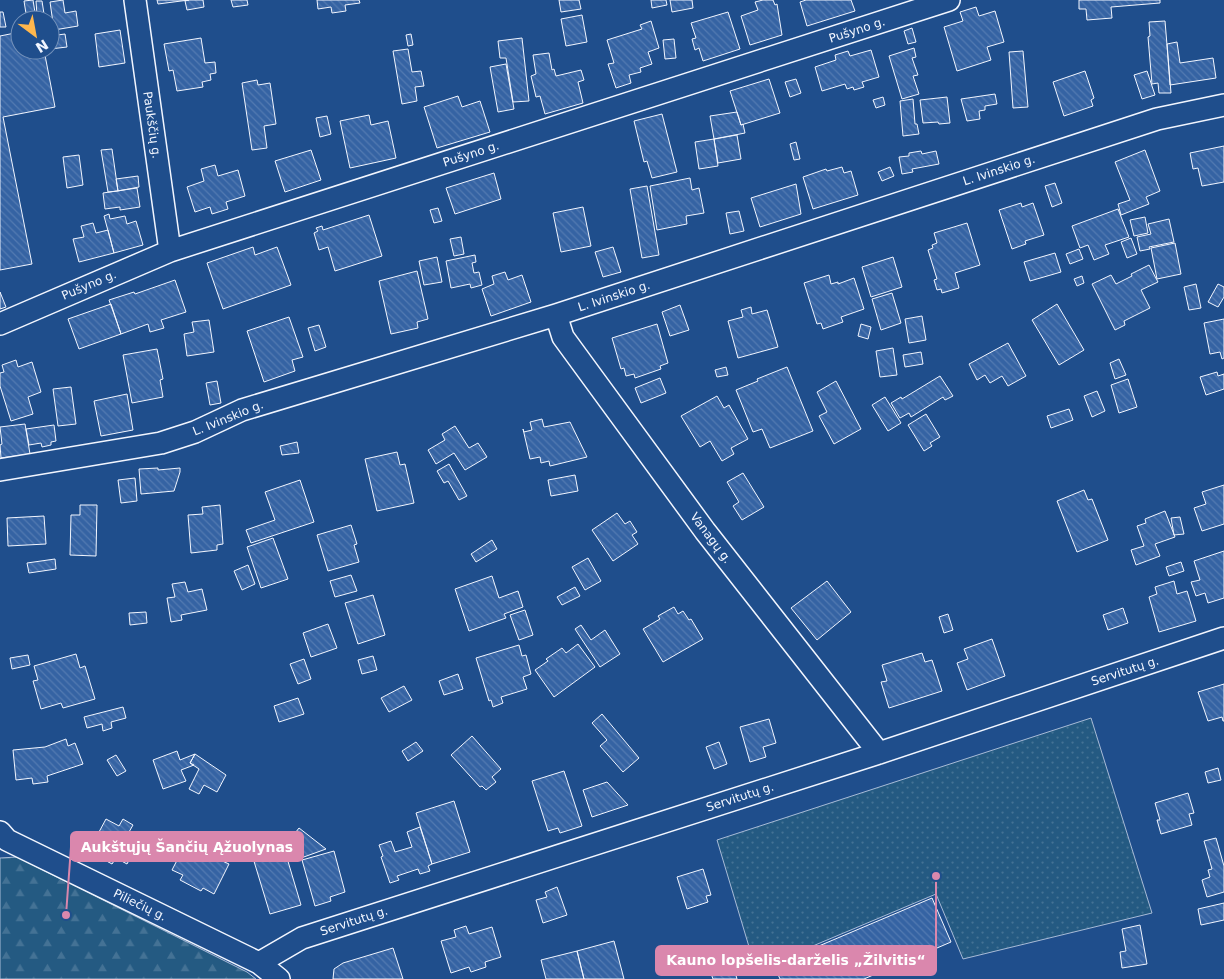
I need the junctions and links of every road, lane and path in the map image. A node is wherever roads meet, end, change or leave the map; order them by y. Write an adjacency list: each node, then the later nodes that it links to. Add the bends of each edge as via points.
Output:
1 (134, 0): 4 (street, Paukščių g.)
2 (948, 0): 4 (street, Pušyno g.)
3 (1224, 105): 5 (street, L. Ivinskio g., via 1157,119)
4 (170, 250): 6 (street, Pušyno g.)
5 (556, 314): 7 (street, L. Ivinskio g., via 242,410 195,432 161,443); 9 (street, Vanagų g., via 563,337 705,531)
6 (0, 324)
7 (0, 470)
8 (1224, 638): 9 (street, Servitutų g.)
9 (878, 753): 11 (street, Servitutų g., via 302,938)
10 (0, 832): 11 (street, Piliečių g., via 7,840)
11 (259, 964): 12 (street, Piliečių g.)
12 (279, 979)

